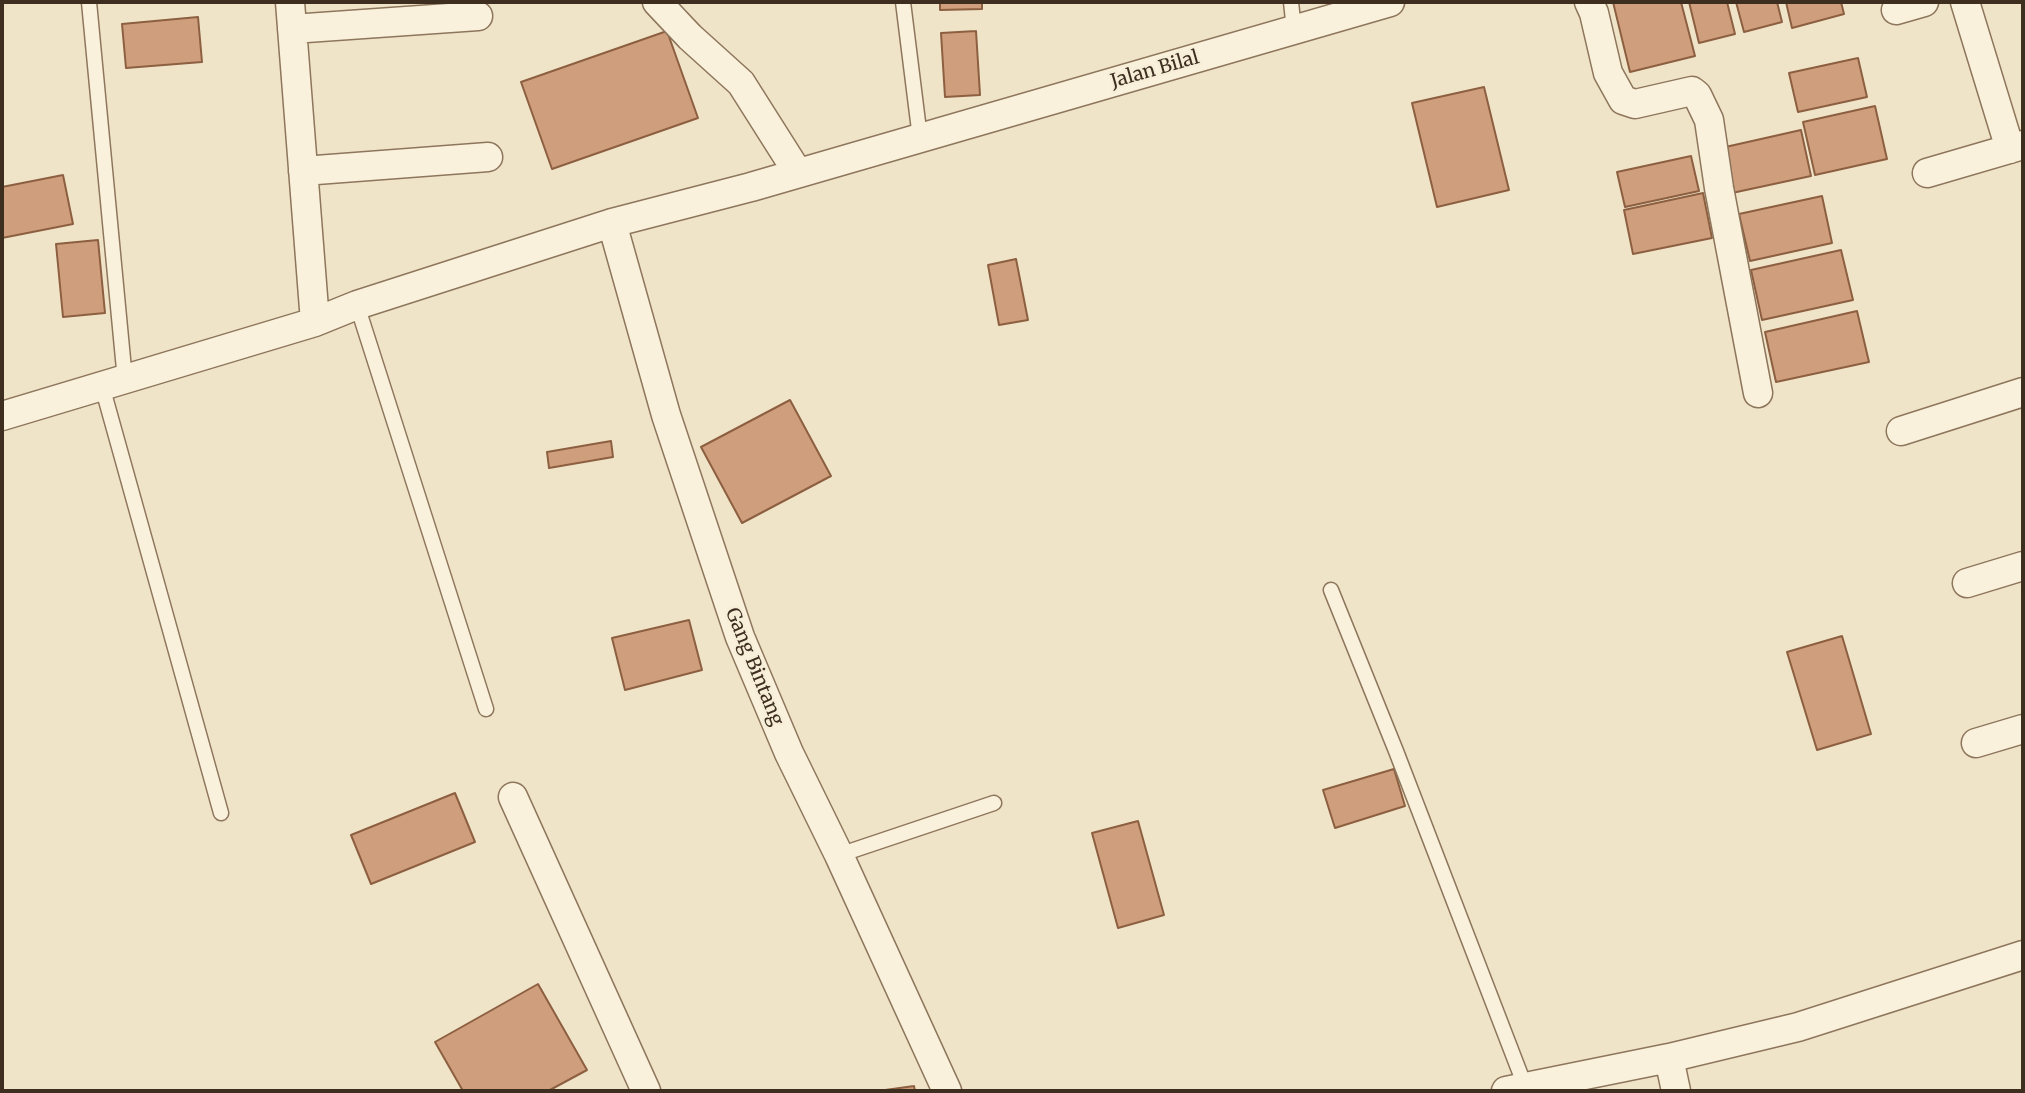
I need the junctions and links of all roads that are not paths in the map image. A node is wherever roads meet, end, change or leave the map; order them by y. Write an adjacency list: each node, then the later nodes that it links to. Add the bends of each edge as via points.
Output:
1 (89, 2): 22 (lane)
2 (657, 2): 17 (street, via 741,83)
3 (903, 2): 13 (lane)
4 (1291, 2): 12 (lane)
5 (1390, 2): 12 (street, Jalan Bilal)
6 (1589, 2): 24 (street, via 1608,73 1623,100 1634,104 1692,91 1709,120)
7 (1924, 2): 9 (street)
8 (1965, 2): 14 (street)
9 (1896, 10)
10 (291, 15): 11 (street); 16 (street)
11 (478, 16)
12 (1294, 30): 13 (street, Jalan Bilal)
13 (920, 138): 17 (street, Jalan Bilal)
14 (2017, 147): 18 (street)
15 (488, 157): 16 (street)
16 (303, 171): 21 (street)
17 (798, 173): 19 (street, Jalan Bilal)
18 (1927, 173)
19 (612, 223): 20 (street, Jalan Bilal); 36 (street, Gang Bintang, via 666,415 740,637)
20 (357, 305): 21 (street, Jalan Bilal); 30 (lane)
21 (315, 322): 22 (street, Jalan Bilal)
22 (113, 383): 25 (street, Jalan Bilal); 35 (lane)
23 (2023, 392): 26 (street)
24 (1758, 393)
25 (2, 416)
26 (1901, 431)
27 (2023, 566): 28 (street)
28 (1967, 583)
29 (1331, 590): 39 (lane, via 1396,751)
30 (486, 709)
31 (2023, 729): 32 (street)
32 (1976, 743)
33 (513, 797): 40 (street)
34 (994, 803): 36 (lane)
35 (221, 813)
36 (839, 855): 41 (street, Gang Bintang)
37 (2023, 956): 38 (street, via 1798,1027)
38 (1669, 1058): 39 (street); 42 (street)
39 (1516, 1089)
40 (646, 1091)
41 (947, 1091)
42 (1676, 1091)

